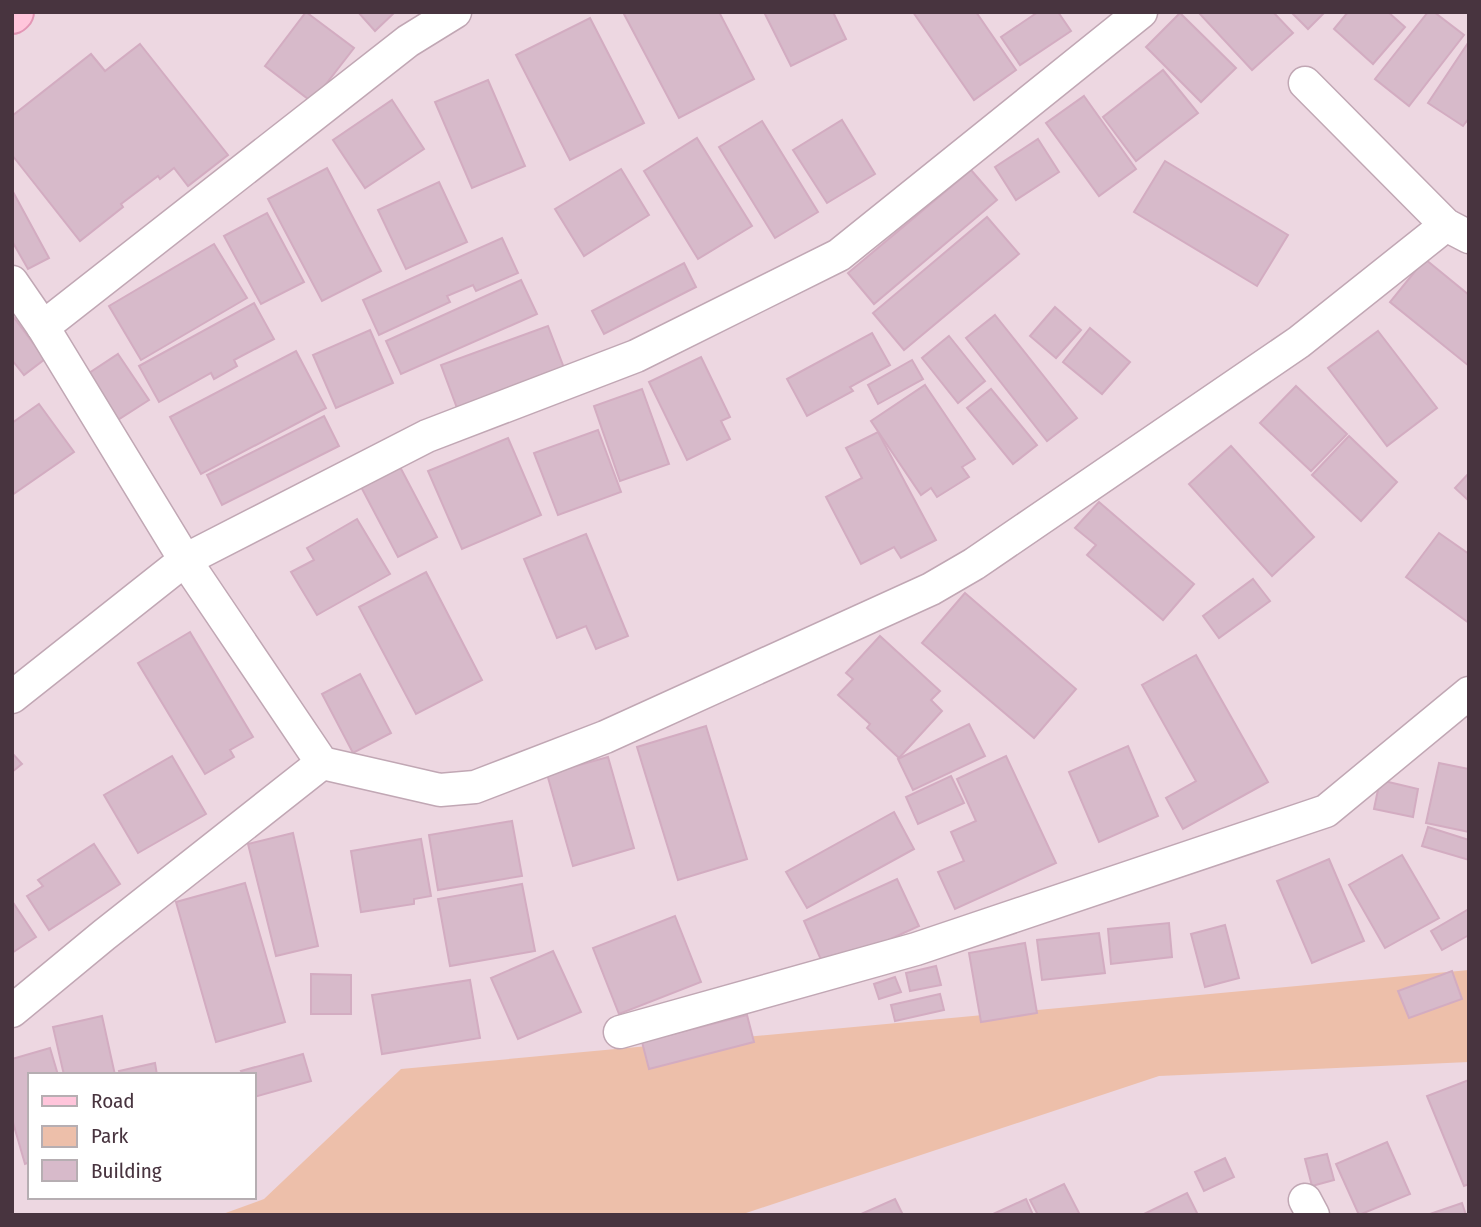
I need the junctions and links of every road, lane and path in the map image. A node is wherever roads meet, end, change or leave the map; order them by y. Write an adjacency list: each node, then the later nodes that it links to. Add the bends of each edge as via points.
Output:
1 (455, 12): 6 (street, via 408,41)
2 (1141, 12): 7 (street, via 839,255 636,356 427,436)
3 (1305, 83): 4 (street)
4 (1457, 231): 10 (street, via 974,564 931,589 605,737 475,787 440,790)
5 (12, 282): 6 (street)
6 (43, 327): 7 (street)
7 (185, 559): 9 (street); 10 (street)
8 (1469, 693): 12 (street, via 1326,811 916,949)
9 (12, 697)
10 (322, 763): 11 (street)
11 (12, 1011)
12 (620, 1032)

